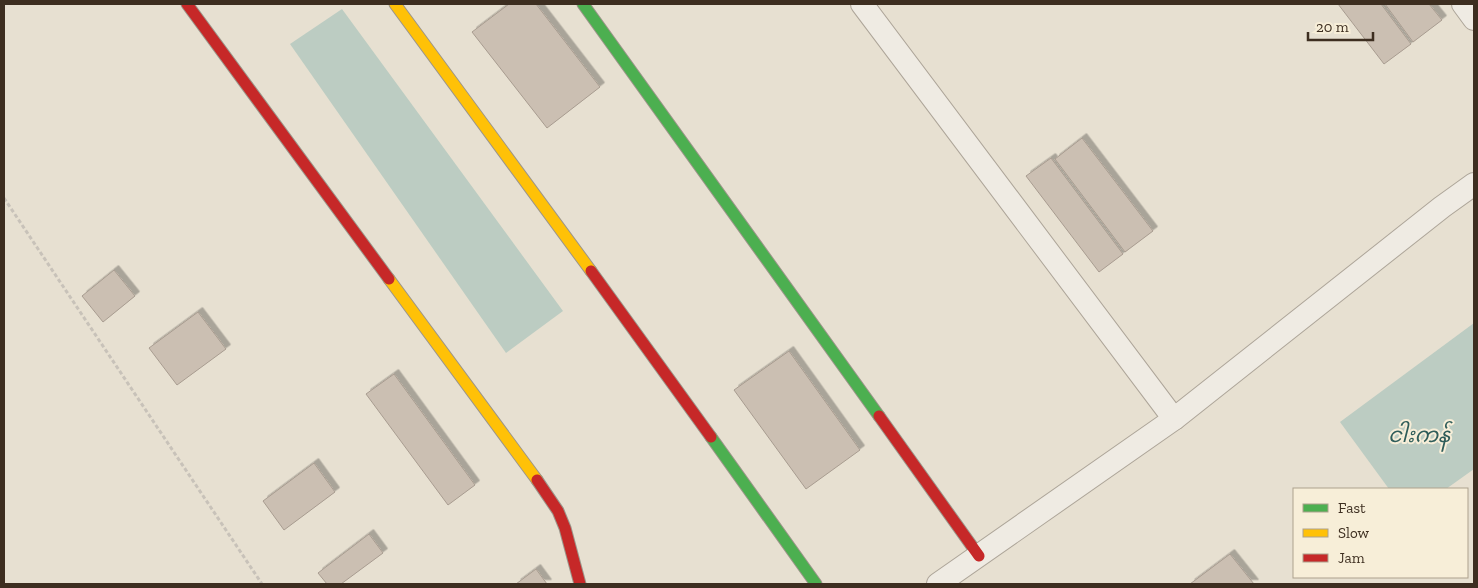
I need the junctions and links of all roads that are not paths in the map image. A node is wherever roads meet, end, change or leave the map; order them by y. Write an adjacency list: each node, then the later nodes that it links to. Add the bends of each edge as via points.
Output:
1 (187, 4): 10 (street, via 558,511)
2 (395, 4): 11 (street)
3 (583, 4): 9 (street)
4 (862, 4): 8 (street)
5 (1464, 4): 6 (street)
6 (1474, 19)
7 (1474, 184): 8 (street)
8 (1174, 419): 9 (street)
9 (979, 556): 12 (street)
10 (580, 584)
11 (816, 584)
12 (938, 584)

